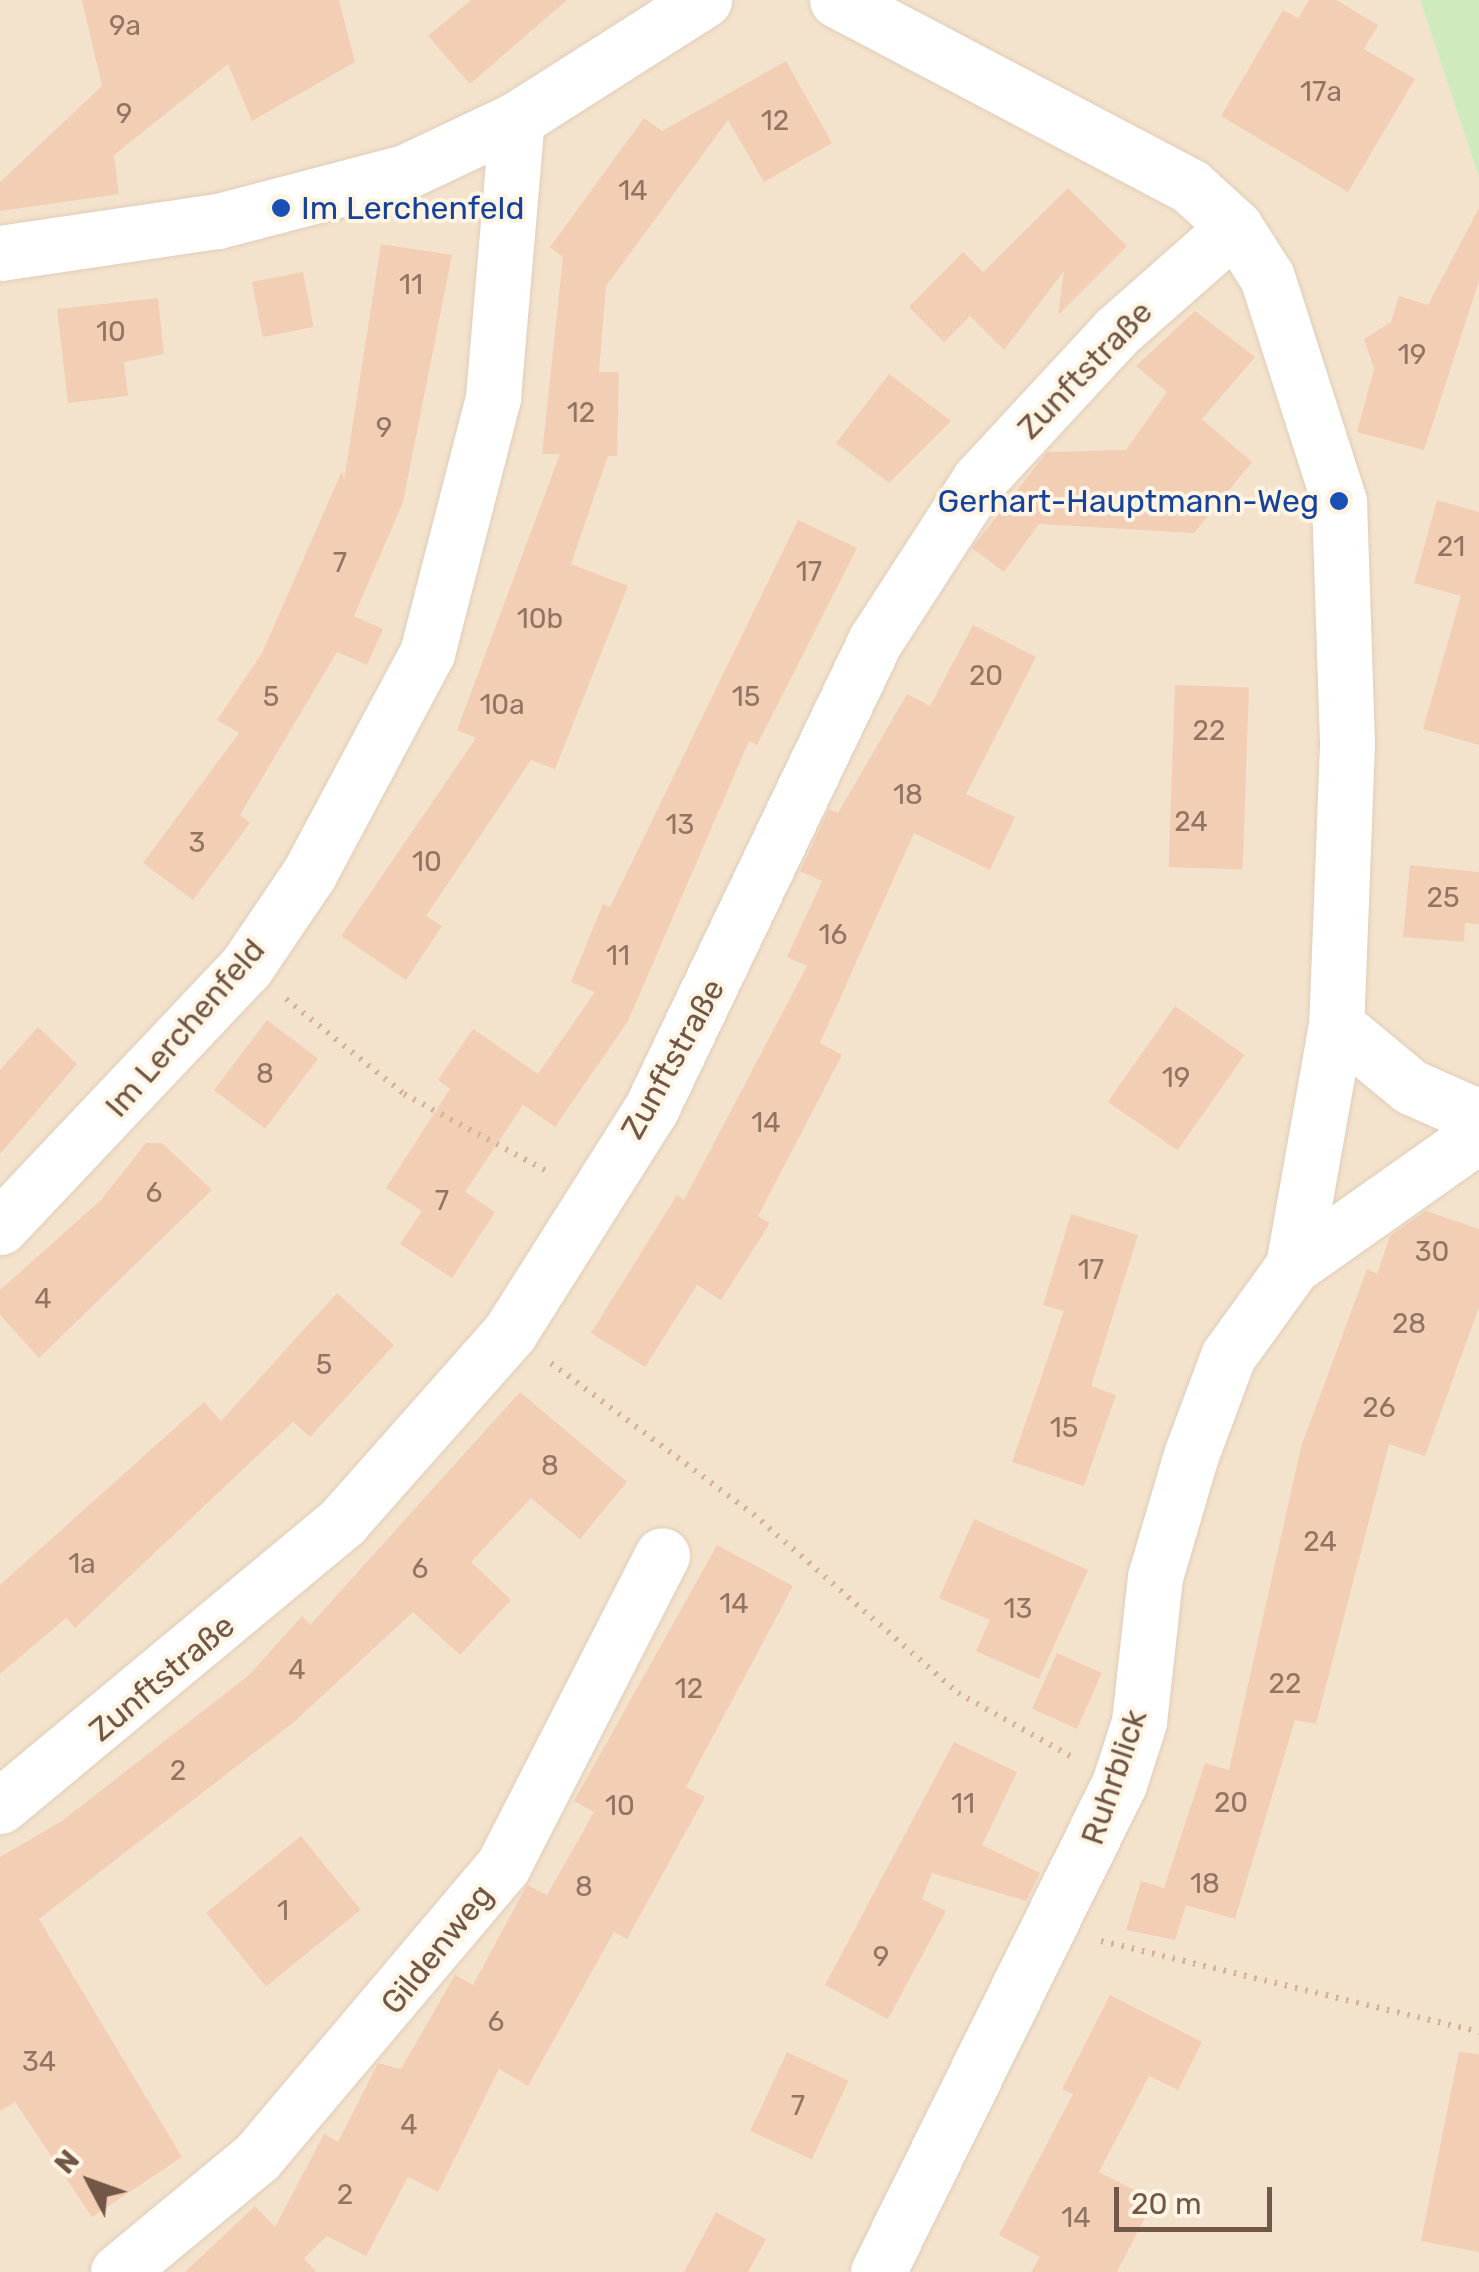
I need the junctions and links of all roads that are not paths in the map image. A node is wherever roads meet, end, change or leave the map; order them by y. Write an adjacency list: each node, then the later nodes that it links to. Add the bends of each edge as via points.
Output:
1 (704, 0): 3 (street)
2 (837, 0): 4 (street, via 1190,186)
3 (517, 119): 5 (street, via 405,172 281,208); 9 (street, Im Lerchenfeld, via 493,396 427,653 309,874 246,967)
4 (1234, 227): 6 (street, via 1267,277 1340,500 1347,744); 12 (street, Zunftstraße, via 1117,331 979,480 875,641 651,1110 510,1332 343,1521)
5 (0, 253)
6 (1336, 1025): 7 (street, via 1411,1087); 10 (street, Ruhrblick)
7 (1479, 1118)
8 (1479, 1134): 10 (street, Ruhrblick)
9 (0, 1227)
10 (1294, 1266): 14 (street, Ruhrblick, via 1228,1356 1191,1455 1155,1576 1139,1722 1119,1784 1056,1926)
11 (662, 1555): 13 (street, Gildenweg, via 503,1866 257,2157)
12 (0, 1806)
13 (118, 2272)
14 (878, 2272)

